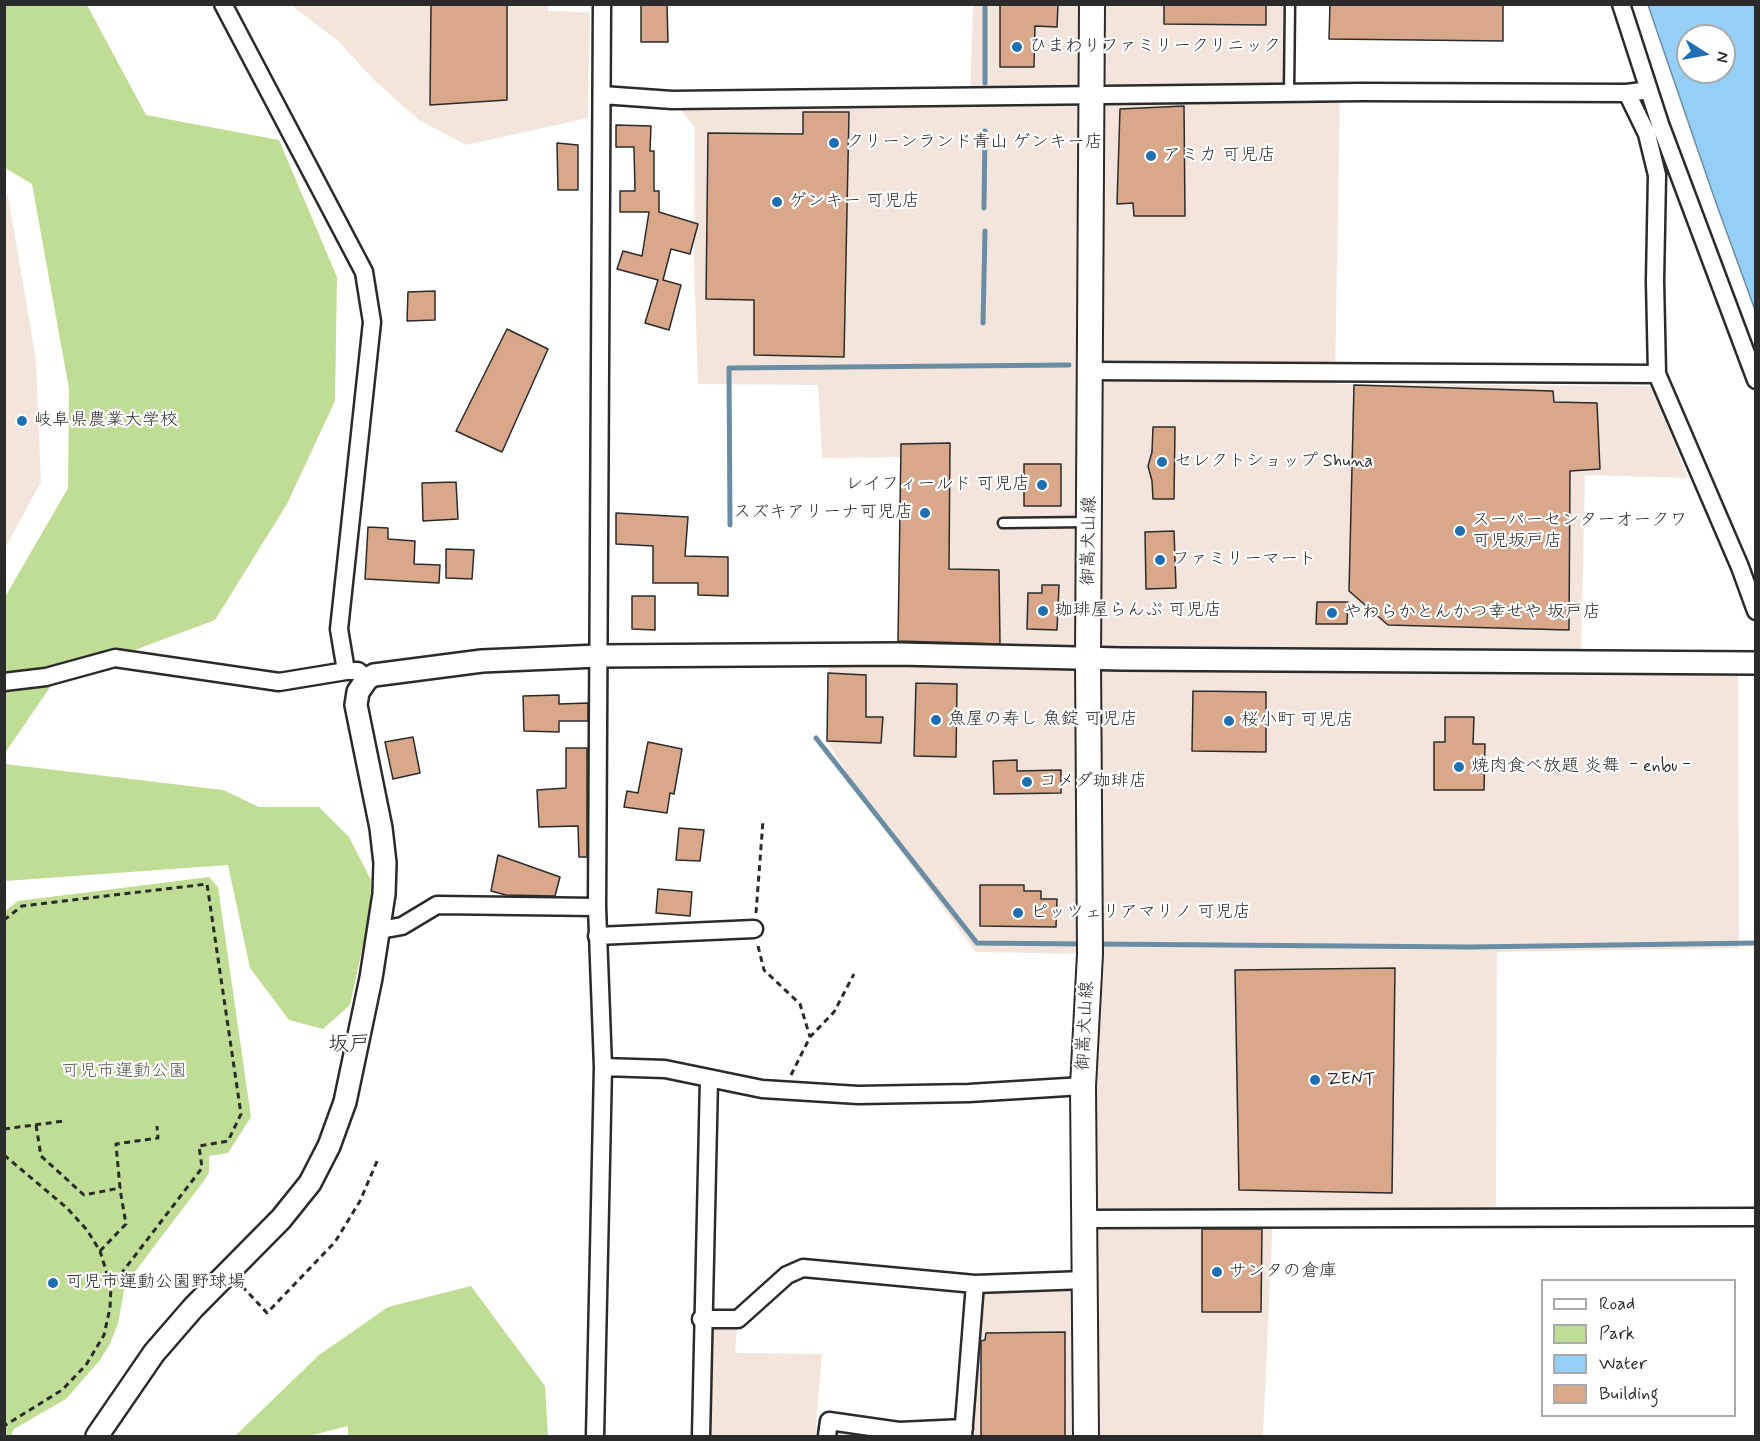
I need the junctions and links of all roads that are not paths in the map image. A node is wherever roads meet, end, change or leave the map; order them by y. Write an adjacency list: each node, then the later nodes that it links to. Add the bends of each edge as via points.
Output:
1 (223, 4): 20 (street, via 364,272 372,322 339,628)
2 (602, 4): 9 (street)
3 (1092, 4): 10 (main road, 御嵩犬山線)
4 (1290, 4): 7 (lane)
5 (1621, 4): 6 (street)
6 (1649, 90): 8 (street); 13 (street)
7 (1289, 93): 8 (street); 10 (street)
8 (1626, 93): 12 (street, via 1647,134 1657,175)
9 (602, 95): 10 (street, via 672,100); 17 (street)
10 (1091, 95): 11 (main road, 御嵩犬山線)
11 (1090, 371): 12 (street); 14 (main road, 御嵩犬山線)
12 (1657, 374): 16 (street)
13 (1755, 380)
14 (1090, 522): 15 (lane); 18 (main road, 御嵩犬山線)
15 (1003, 523)
16 (1755, 611)
17 (598, 656): 18 (street, via 898,654); 21 (street, via 482,661 385,672); 23 (street)
18 (1088, 659): 19 (street); 29 (main road, 御嵩犬山線, via 1090,945)
19 (1755, 663)
20 (346, 671): 21 (street, via 358,671); 22 (street, via 279,682 115,658 46,677)
21 (367, 679): 25 (street, via 358,692 356,705 385,862)
22 (4, 682)
23 (597, 907): 25 (street, via 437,905 402,926); 26 (street)
24 (754, 929): 26 (street)
25 (380, 930): 36 (street, via 345,1102 310,1183 154,1353)
26 (597, 936): 27 (street)
27 (603, 1067): 28 (street, via 665,1069); 37 (street)
28 (709, 1079): 29 (street, via 784,1090 869,1095); 34 (street)
29 (1083, 1086): 31 (main road, 御嵩犬山線)
30 (1755, 1217): 31 (street)
31 (1084, 1219): 32 (main road, 御嵩犬山線)
32 (1085, 1280): 33 (street); 40 (main road, 御嵩犬山線)
33 (975, 1284): 34 (street, via 803,1268 787,1275 738,1319); 35 (street)
34 (701, 1319): 38 (street)
35 (964, 1432): 39 (street, via 899,1431 829,1421)
36 (97, 1437)
37 (595, 1437)
38 (701, 1437)
39 (827, 1437)
40 (1086, 1437)

